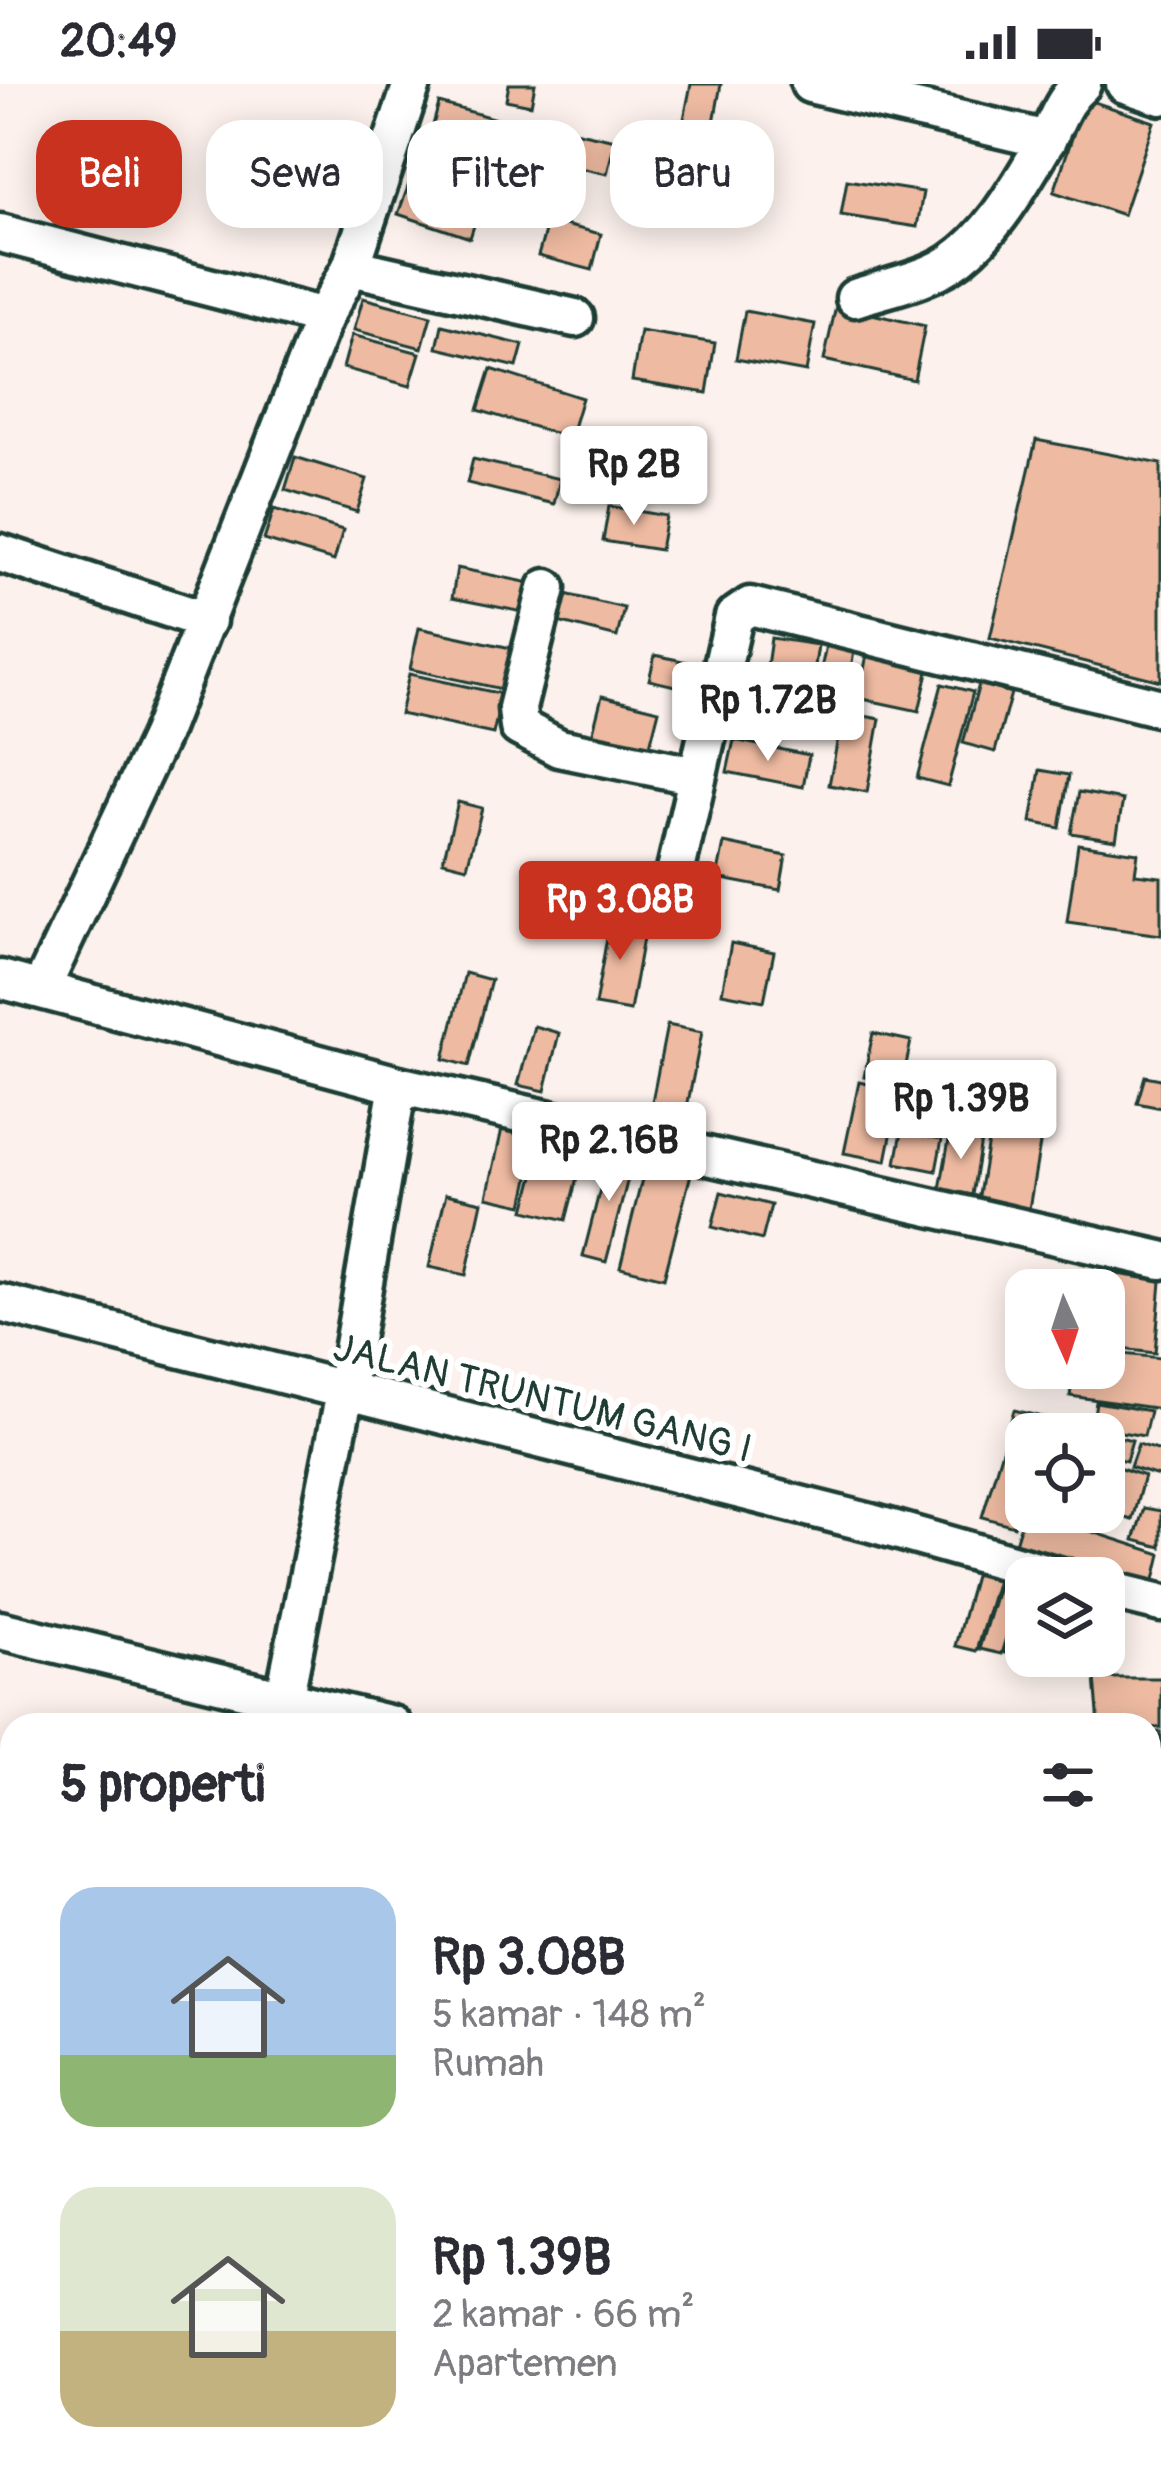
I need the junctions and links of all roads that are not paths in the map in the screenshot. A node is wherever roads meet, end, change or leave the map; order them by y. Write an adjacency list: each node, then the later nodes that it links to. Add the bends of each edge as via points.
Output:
1 (810, 84): 6 (street)
2 (1082, 84): 6 (street, via 1066,97)
3 (1125, 84): 5 (street)
4 (407, 85): 8 (street)
5 (1161, 96)
6 (1047, 140): 9 (street, via 1003,210 950,264)
7 (0, 233): 10 (street)
8 (351, 267): 10 (street); 11 (street)
9 (855, 298)
10 (324, 317): 14 (street)
11 (575, 318)
12 (0, 553): 14 (street)
13 (547, 588): 16 (street, via 519,727 559,748)
14 (206, 621): 19 (street)
15 (1161, 708): 16 (street, via 750,606 734,617)
16 (697, 776): 17 (street)
17 (667, 909)
18 (0, 980): 19 (street)
19 (41, 989): 20 (street)
20 (398, 1085): 21 (street); 23 (street)
21 (1161, 1260)
22 (0, 1303): 23 (street, JALAN TRUNTUM GANG I)
23 (345, 1392): 24 (street, JALAN TRUNTUM GANG I); 28 (street)
24 (1005, 1561)
25 (1125, 1594): 26 (street)
26 (1161, 1603)
27 (0, 1630): 28 (street)
28 (282, 1712)

